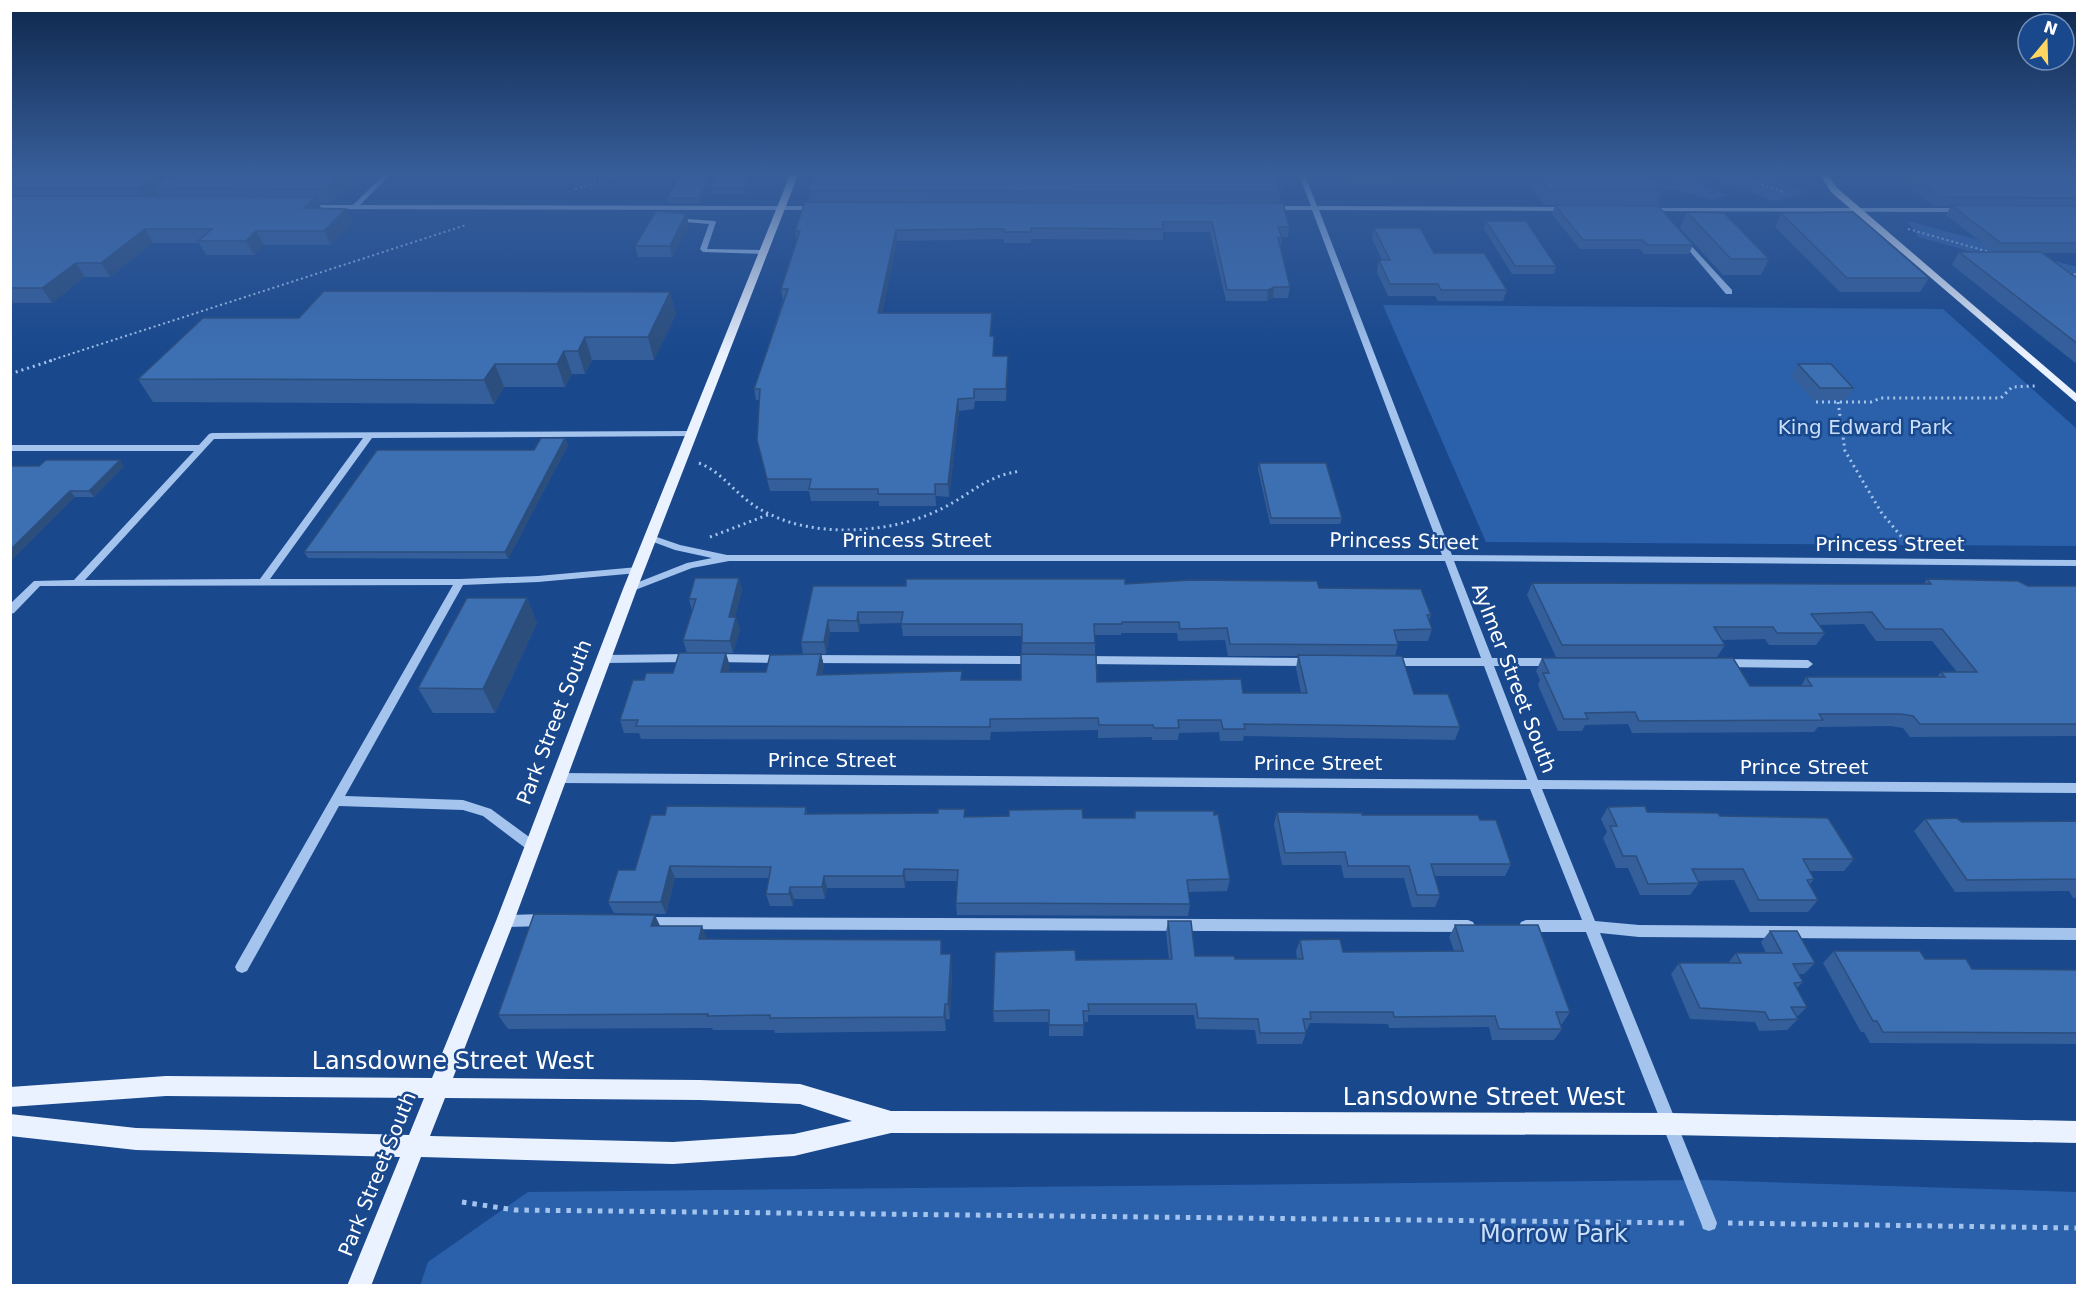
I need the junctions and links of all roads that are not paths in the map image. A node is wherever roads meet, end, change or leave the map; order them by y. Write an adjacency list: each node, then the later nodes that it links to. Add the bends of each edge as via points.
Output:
1 (708, 235): 6 (street, via 705,251)
2 (772, 235): 6 (main road, Park Street South)
3 (1326, 235): 15 (street, Aylmer Street South)
4 (1679, 235): 7 (street)
5 (1886, 235): 8 (main road)
6 (765, 252): 9 (main road, Park Street South)
7 (1729, 292)
8 (2077, 400)
9 (691, 434): 10 (street); 13 (main road, Park Street South)
10 (369, 436): 12 (street, via 212,436); 18 (street)
11 (10, 448): 12 (street)
12 (202, 448): 19 (street)
13 (651, 538): 14 (street, Princess Street); 17 (main road, Park Street South)
14 (729, 558): 15 (street, Princess Street); 21 (street, Princess Street, via 690,565)
15 (1449, 559): 16 (street, Princess Street); 28 (street, Aylmer Street South)
16 (2078, 563)
17 (638, 570): 20 (street); 21 (main road, Park Street South)
18 (264, 581): 19 (street); 20 (street)
19 (77, 582): 22 (street, via 38,583)
20 (460, 582): 37 (street)
21 (630, 588): 23 (main road, Park Street South)
22 (10, 611)
23 (604, 659): 24 (street); 34 (main road, Park Street South)
24 (790, 659)
25 (802, 659): 26 (street)
26 (1050, 660)
27 (1074, 660): 29 (street)
28 (1488, 661): 30 (street); 31 (street); 35 (street, Aylmer Street South)
29 (1323, 662)
30 (1382, 662)
31 (1571, 662)
32 (1713, 663): 33 (street)
33 (1808, 664)
34 (559, 778): 35 (street, Prince Street); 38 (main road, Park Street South)
35 (1535, 786): 36 (street, Prince Street); 44 (street, Aylmer Street South)
36 (2078, 788)
37 (336, 801): 38 (street, via 463,806 487,812); 46 (street)
38 (532, 846): 40 (main road, Park Street South)
39 (554, 920): 40 (street)
40 (505, 921): 47 (main road, Park Street South)
41 (625, 922): 42 (street)
42 (1486, 926)
43 (1510, 926): 44 (street)
44 (1590, 926): 45 (street, via 1639,931); 50 (street, Aylmer Street South)
45 (2078, 934)
46 (242, 967)
47 (437, 1088): 48 (main road, Lansdowne Street West, via 166,1086); 49 (main road, Lansdowne Street West, via 700,1089 800,1094); 53 (main road, Park Street South)
48 (10, 1097)
49 (891, 1122): 50 (main road, Lansdowne Street West); 53 (main road, Lansdowne Street West, via 794,1145 673,1153)
50 (1671, 1124): 52 (main road, Lansdowne Street West); 54 (street, Aylmer Street South)
51 (10, 1125): 53 (main road, Lansdowne Street West, via 136,1139)
52 (2078, 1132)
53 (414, 1146): 55 (main road, Park Street South)
54 (1709, 1223)
55 (359, 1286)

